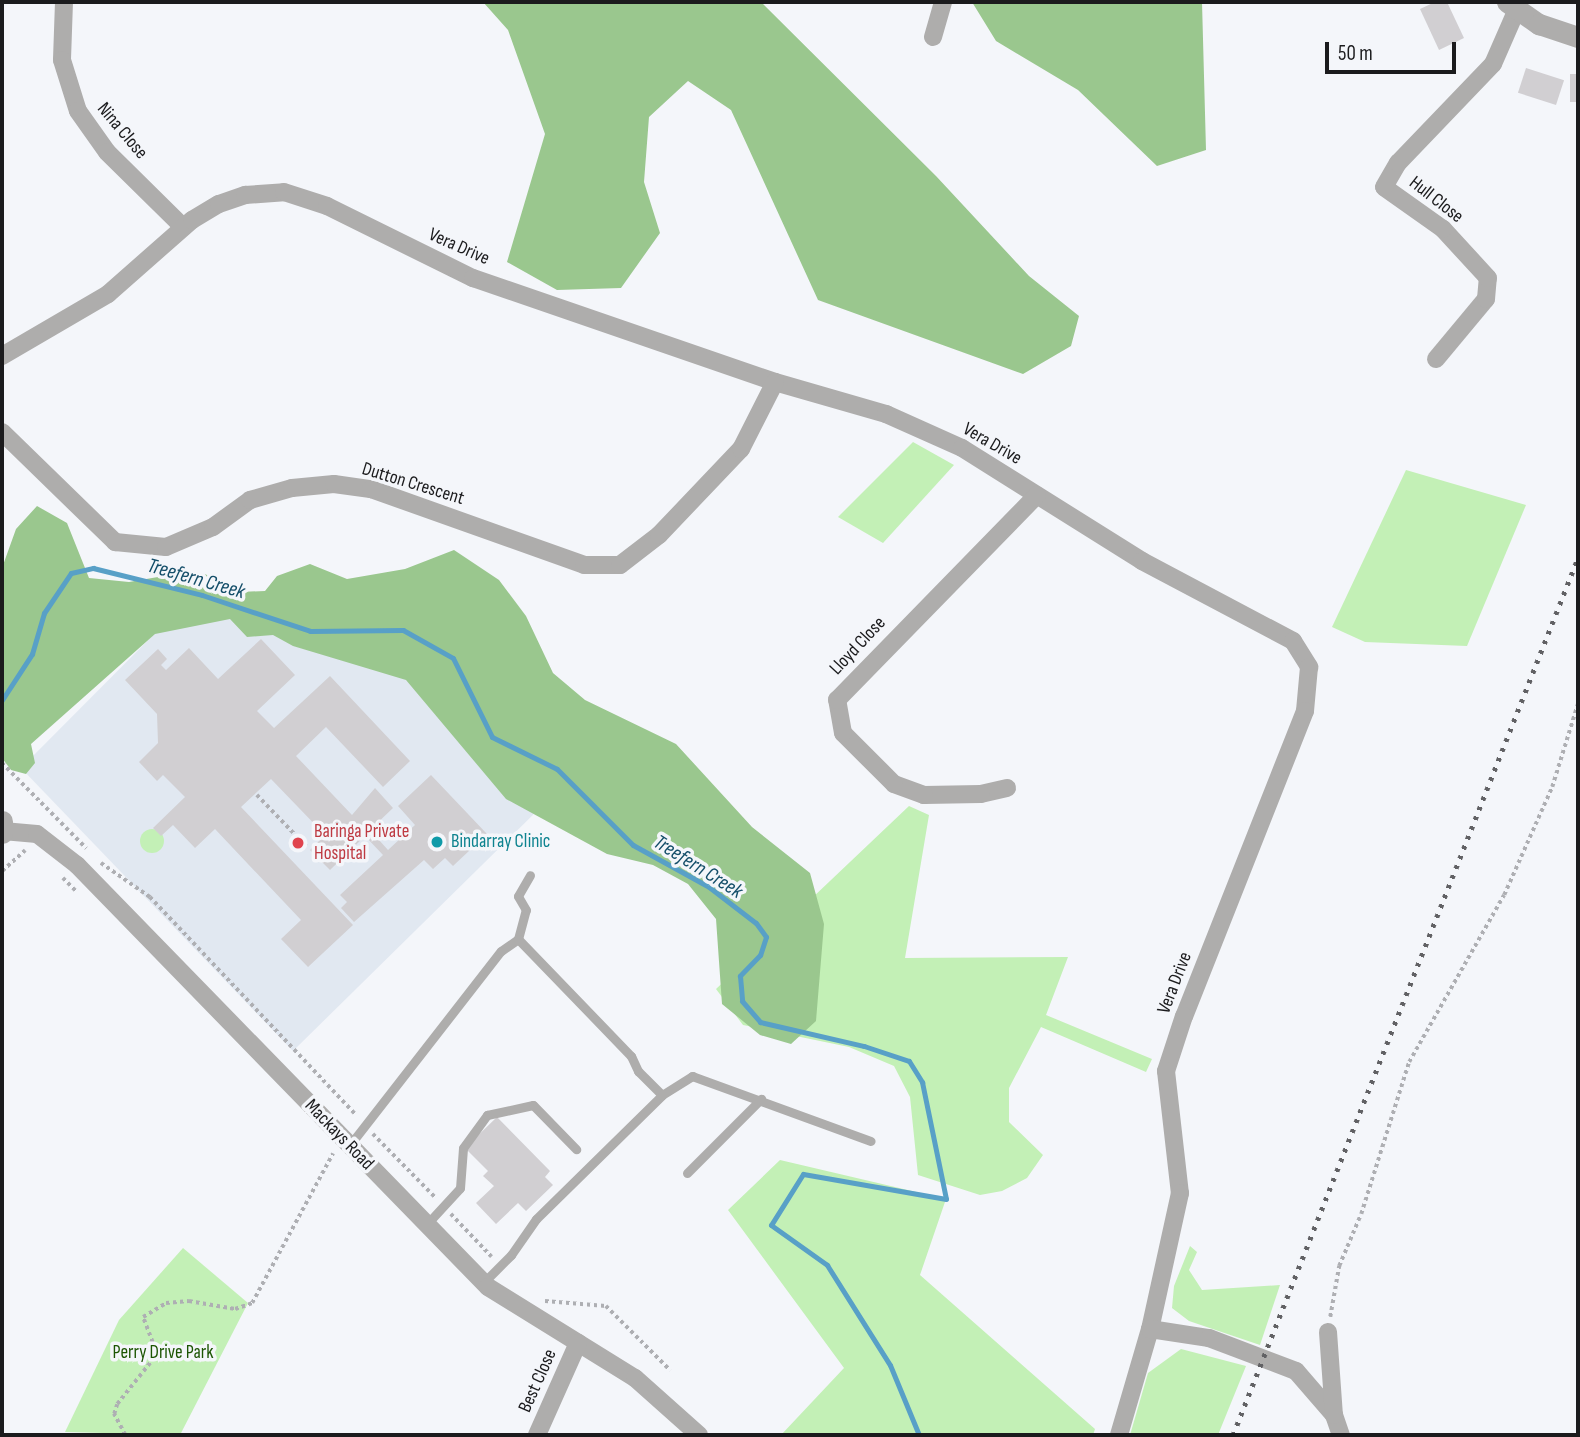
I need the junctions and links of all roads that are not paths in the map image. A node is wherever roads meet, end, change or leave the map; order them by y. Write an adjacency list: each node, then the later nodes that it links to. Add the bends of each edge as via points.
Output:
1 (64, 2): 6 (street, Nina Close, via 62,61 78,111 107,152)
2 (943, 2): 4 (street)
3 (1512, 6): 5 (street, via 1539,24); 8 (street, Hull Close, via 1493,64 1398,163 1384,187 1443,229 1488,278 1486,299)
4 (933, 37)
5 (1578, 37)
6 (183, 227): 7 (street, Vera Drive, via 108,294); 9 (street, Vera Drive, via 219,204 245,195 284,192 327,206 473,278)
7 (2, 356)
8 (1436, 359)
9 (775, 382): 10 (street, Dutton Crescent, via 741,449 659,535 620,565 584,565 370,489 334,484 292,488 250,500 213,527 166,547 114,542); 11 (street, Vera Drive, via 886,414 962,448)
10 (2, 432)
11 (1037, 495): 12 (street, Lloyd Close, via 837,700 843,733 894,784 924,795 981,794); 24 (street, Vera Drive, via 1142,561 1293,641 1309,667 1305,711 1166,1071 1180,1193)
12 (1007, 788)
13 (2, 828): 19 (street, Mackays Road, via 37,834 77,866)
14 (530, 876): 15 (lane, via 518,896 526,910)
15 (518, 939): 16 (lane, via 631,1056 638,1071); 19 (lane, via 501,951)
16 (662, 1095): 17 (lane, via 692,1076); 23 (lane, via 525,1231)
17 (761, 1099): 18 (lane); 21 (lane)
18 (871, 1141)
19 (341, 1149): 22 (street, Mackays Road)
20 (576, 1149): 22 (lane, via 533,1105 487,1115 463,1148 460,1188)
21 (687, 1173)
22 (426, 1225): 23 (street, Mackays Road)
23 (484, 1283): 26 (street, Mackays Road)
24 (1150, 1329): 27 (street, via 1209,1339 1296,1371); 30 (street)
25 (1328, 1332): 27 (street)
26 (578, 1343): 28 (street, Best Close); 29 (street, Mackays Road, via 635,1378)
27 (1334, 1415): 31 (street)
28 (537, 1435)
29 (699, 1435)
30 (1119, 1435)
31 (1340, 1435)

